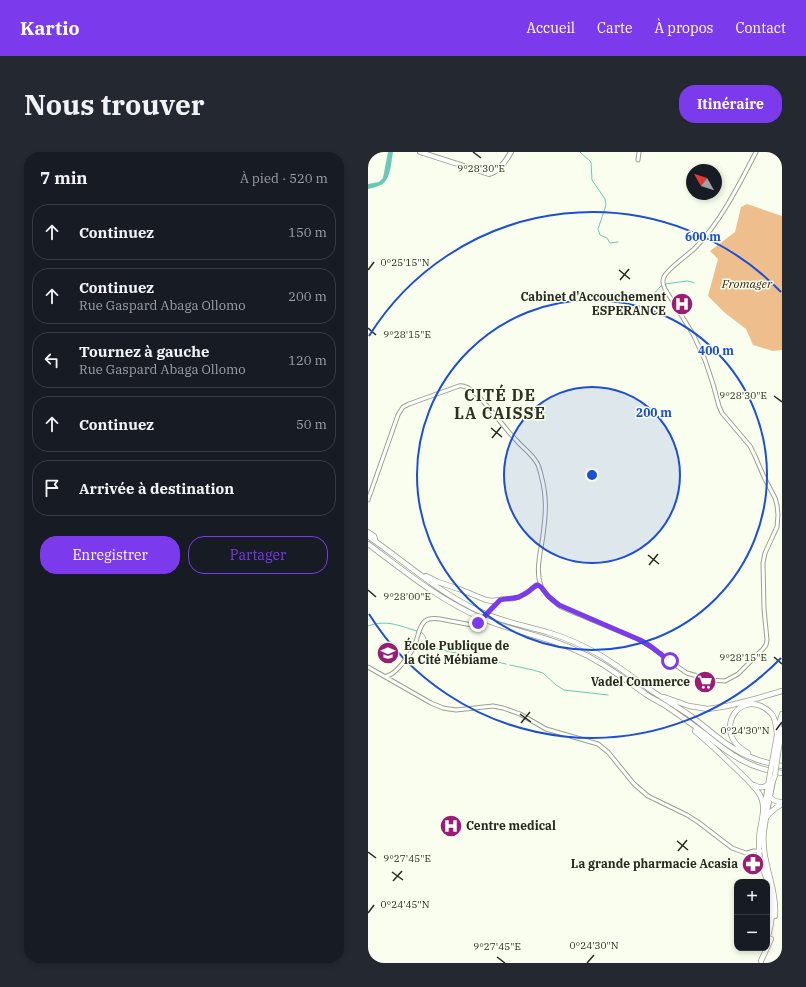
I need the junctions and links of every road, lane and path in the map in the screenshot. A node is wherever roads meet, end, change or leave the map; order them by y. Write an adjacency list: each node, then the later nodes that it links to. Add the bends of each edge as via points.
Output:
1 (420, 152): 2 (main road, via 488,174 499,168)
2 (511, 152)
3 (639, 152): 5 (street)
4 (756, 152): 14 (street, via 733,196 712,228 663,279 665,289 693,334 705,360 721,410 750,446 777,504 778,527 763,563 766,642 763,649 740,673 728,680 705,678 687,673 647,644 559,605)
5 (638, 160)
6 (368, 500): 12 (street, via 403,407 458,386 466,386 483,401 538,464 546,506)
7 (368, 532): 9 (highway)
8 (368, 536): 9 (highway)
9 (377, 542): 11 (highway)
10 (368, 544): 26 (highway, via 459,608 493,623 548,639 581,652)
11 (411, 567): 16 (highway, via 438,582); 24 (highway, via 446,593 481,612 506,622 559,636 591,650)
12 (539, 576): 13 (street); 14 (street)
13 (533, 588): 14 (street, via 538,585); 15 (street, via 517,597)
14 (542, 588)
15 (500, 600): 16 (highway); 17 (street)
16 (489, 601): 17 (highway, via 493,603)
17 (493, 607): 19 (street, bridge, via 472,626 435,618 428,620 422,624 414,647)
18 (368, 666): 20 (street)
19 (397, 670): 20 (street); 21 (street)
20 (385, 676): 21 (street)
21 (395, 679): 44 (street, via 430,702 446,709 493,706 503,708 520,714 546,729 598,744 645,794 687,815 732,848)
22 (782, 691): 25 (highway)
23 (782, 695): 25 (highway)
24 (661, 696): 25 (highway, via 689,706 708,709); 31 (highway, via 731,747)
25 (766, 696)
26 (670, 709): 33 (highway, via 741,760); 36 (highway)
27 (782, 714): 29 (highway)
28 (782, 729): 30 (highway)
29 (777, 734): 30 (highway); 31 (highway, via 773,716 759,705 740,707 731,720 730,732 736,744)
30 (776, 753): 34 (highway, bridge)
31 (768, 763): 32 (highway)
32 (782, 766)
33 (782, 773)
34 (773, 774): 35 (highway); 37 (highway)
35 (773, 781): 37 (highway); 39 (main road)
36 (751, 784): 37 (highway, via 760,788); 41 (highway, via 761,796)
37 (768, 784): 38 (highway)
38 (767, 792): 39 (highway); 41 (main road)
39 (770, 798): 40 (highway); 42 (main road)
40 (782, 803): 42 (highway)
41 (764, 808): 43 (highway, via 760,831)
42 (766, 819): 43 (highway)
43 (761, 851): 44 (street); 45 (highway); 48 (highway, via 766,860 774,893 775,911 770,939)
44 (747, 853): 45 (street)
45 (762, 864): 46 (highway, via 770,890)
46 (770, 926)
47 (763, 951): 48 (highway)
48 (759, 962)

